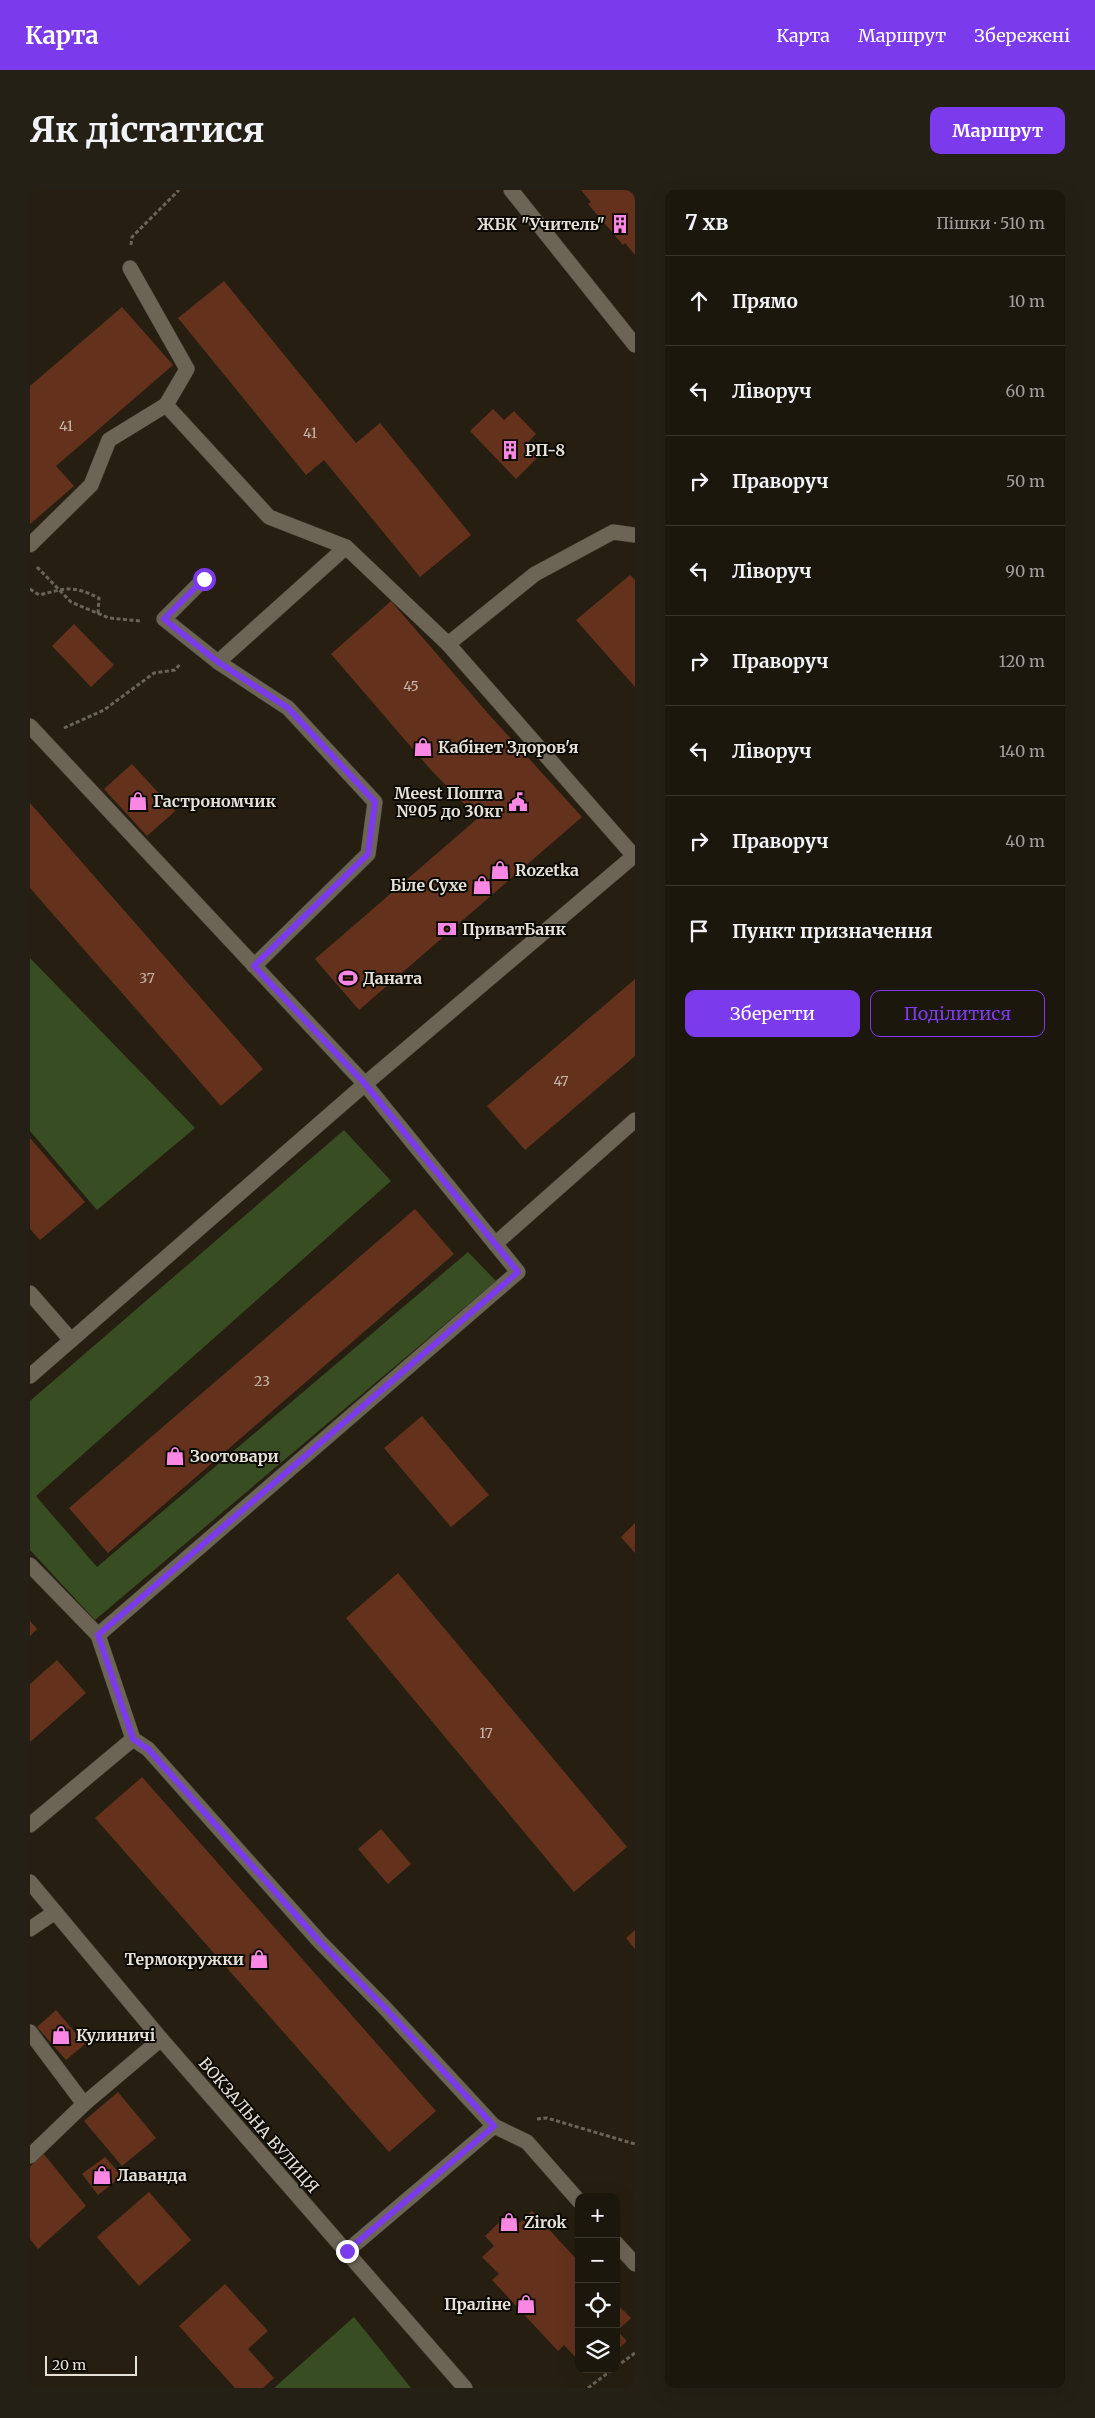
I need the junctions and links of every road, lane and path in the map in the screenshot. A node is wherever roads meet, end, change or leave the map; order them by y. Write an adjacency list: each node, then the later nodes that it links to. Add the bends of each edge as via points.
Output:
1 (179, 190): 3 (path, via 132,237)
2 (511, 190): 4 (street)
3 (130, 268): 5 (street, via 187,369)
4 (635, 345)
5 (166, 405): 7 (street, via 109,440 91,485); 8 (street, via 269,517)
6 (635, 535): 15 (street, via 613,532 535,574)
7 (30, 544)
8 (346, 547): 15 (street); 17 (street)
9 (36, 566): 12 (path)
10 (204, 579): 14 (street)
11 (30, 588): 12 (path, via 39,595)
12 (59, 590): 13 (path, via 71,602); 13 (path, via 79,588 99,598)
13 (98, 614): 14 (path, via 133,621)
14 (164, 619): 16 (street)
15 (448, 644): 20 (street)
16 (196, 645): 17 (street); 19 (path, via 175,670 154,673 104,710)
17 (218, 662): 21 (street, via 288,708 375,802 368,854)
18 (30, 726): 19 (street)
19 (41, 738): 21 (street)
20 (634, 856): 22 (street)
21 (254, 966): 22 (street)
22 (365, 1084): 24 (street); 26 (street)
23 (635, 1120): 24 (street)
24 (495, 1244): 29 (street, via 518,1272)
25 (30, 1293): 26 (street)
26 (71, 1340): 27 (street)
27 (30, 1376)
28 (30, 1565): 29 (street)
29 (98, 1635): 30 (street)
30 (133, 1739): 31 (street); 38 (street, via 148,1749 320,1942)
31 (30, 1825)
32 (30, 1882): 33 (street, ВОКЗАЛЬНА ВУЛИЦЯ)
33 (55, 1912): 34 (street); 36 (street, ВОКЗАЛЬНА ВУЛИЦЯ)
34 (30, 1930)
35 (30, 2032): 37 (street)
36 (161, 2039): 37 (street); 43 (street, ВОКЗАЛЬНА ВУЛИЦЯ)
37 (84, 2104): 40 (street)
38 (494, 2126): 39 (path, via 547,2118); 41 (street, via 527,2142); 43 (street)
39 (635, 2144)
40 (30, 2156)
41 (575, 2196)
42 (620, 2247): 44 (street)
43 (347, 2251): 48 (street, ВОКЗАЛЬНА ВУЛИЦЯ)
44 (635, 2264)
45 (635, 2353): 46 (path)
46 (620, 2364)
47 (608, 2373): 49 (path)
48 (465, 2388)
49 (588, 2388)

